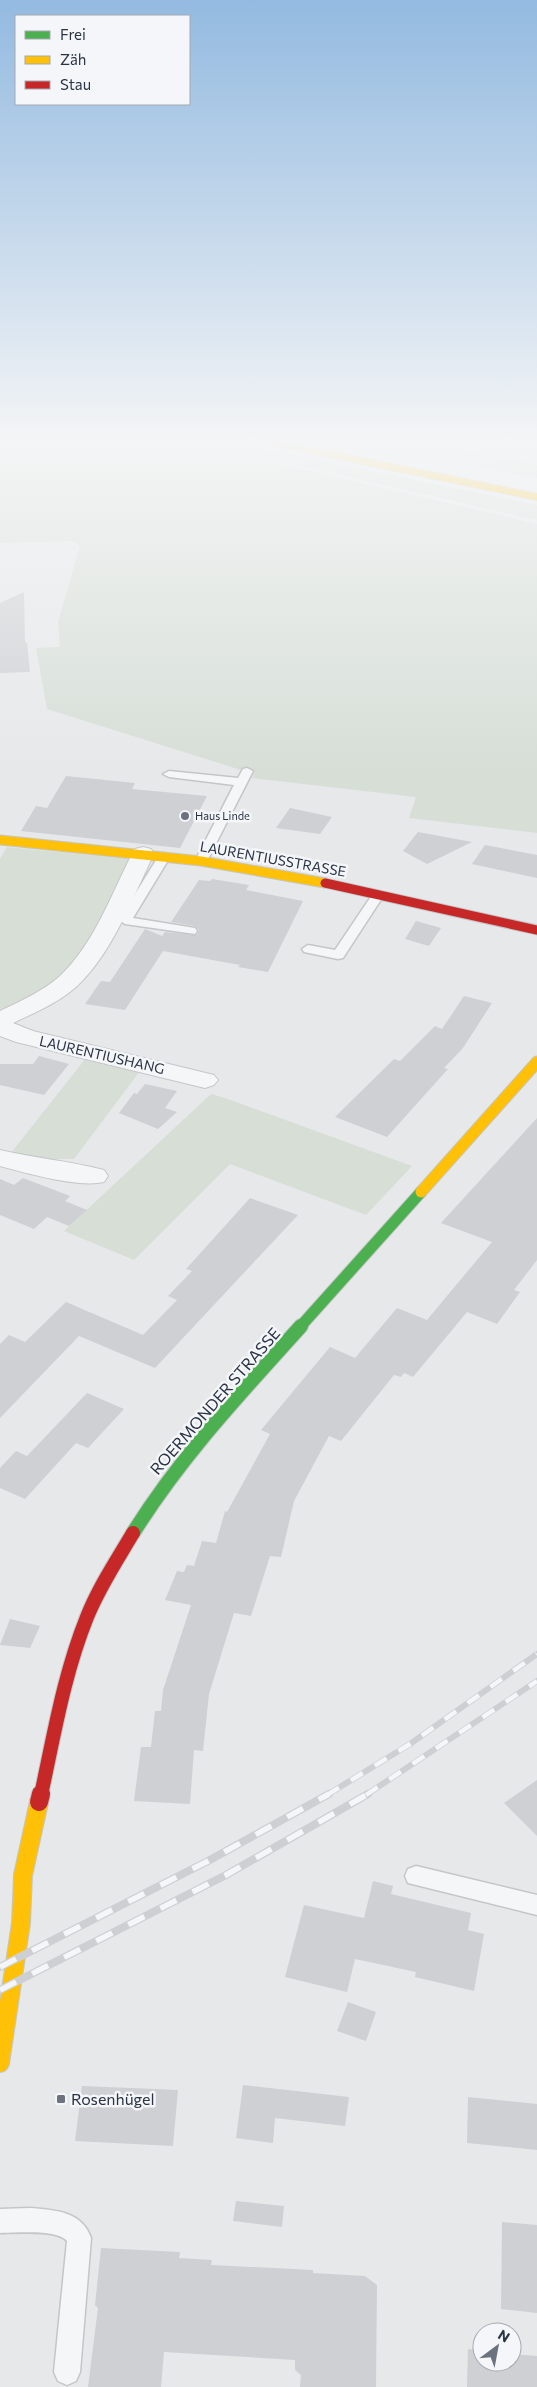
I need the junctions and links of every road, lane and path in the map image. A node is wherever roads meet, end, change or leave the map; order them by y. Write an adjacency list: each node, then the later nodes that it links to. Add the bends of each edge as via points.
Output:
1 (247, 771): 3 (lane)
2 (169, 774): 3 (lane)
3 (242, 782): 6 (lane)
4 (0, 840): 5 (main road, LAURENTIUSSTRASSE)
5 (154, 855): 6 (main road, LAURENTIUSSTRASSE); 9 (lane, via 125,920); 11 (street, via 84,963 68,982)
6 (200, 862): 7 (main road, LAURENTIUSSTRASSE, via 358,888)
7 (378, 895): 8 (main road, LAURENTIUSSTRASSE); 10 (lane, via 338,955)
8 (537, 930)
9 (191, 931)
10 (308, 949)
11 (0, 1020)
12 (0, 1027): 14 (street, LAURENTIUSHANG, via 25,1037)
13 (537, 1062): 19 (main road, ROERMONDER STRASSE, via 192,1448 160,1490 110,1571 87,1616 66,1680 46,1763 23,1875 21,1923)
14 (205, 1080)
15 (0, 1158): 16 (street)
16 (94, 1176)
17 (416, 1876): 18 (lane)
18 (537, 1905)
19 (0, 2063)
20 (0, 2221): 21 (lane, via 62,2224 78,2235)
21 (67, 2372)

